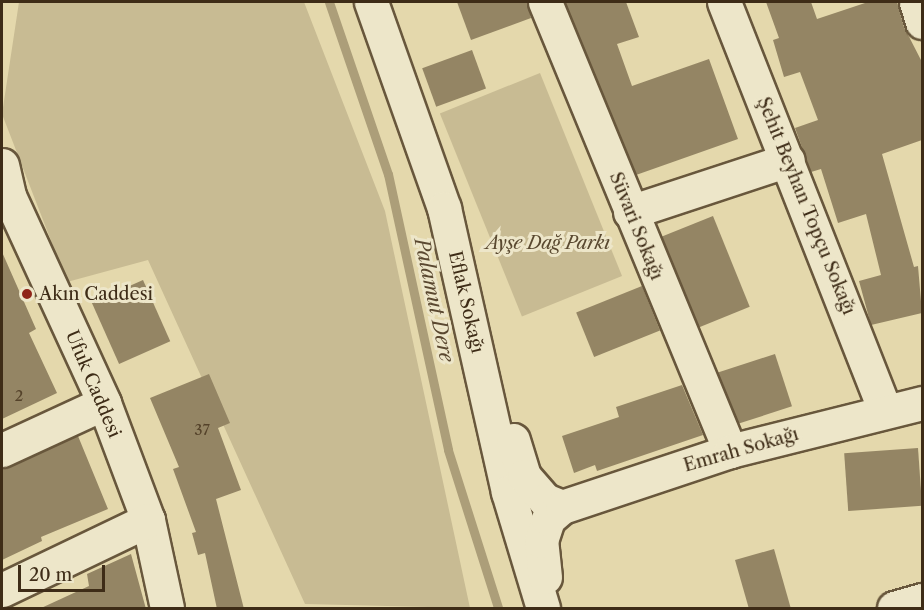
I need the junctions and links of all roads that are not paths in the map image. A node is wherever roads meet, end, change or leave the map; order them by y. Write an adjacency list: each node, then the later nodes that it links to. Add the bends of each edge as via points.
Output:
1 (372, 2): 9 (street, Eflak Sokağı)
2 (545, 2): 8 (street, Süvari Sokağı)
3 (724, 2): 6 (street, Şehit Beyhan Topçu Sokağı)
4 (916, 2): 5 (street)
5 (922, 21)
6 (788, 160): 8 (street); 12 (street, Şehit Beyhan Topçu Sokağı)
7 (4, 186): 10 (street, Ufuk Caddesi)
8 (630, 212): 14 (street, Süvari Sokağı)
9 (450, 232): 15 (street, via 524,476 545,500); 20 (street, Eflak Sokağı, via 519,536)
10 (104, 403): 13 (street); 16 (street, Ufuk Caddesi)
11 (922, 404): 12 (street, Emrah Sokağı)
12 (885, 411): 14 (street, Emrah Sokağı)
13 (2, 450)
14 (729, 451): 15 (street, Emrah Sokağı)
15 (562, 507): 21 (street, via 548,519 541,541)
16 (148, 519): 17 (street); 19 (street, Ufuk Caddesi)
17 (2, 590)
18 (922, 600): 22 (street)
19 (166, 609)
20 (543, 609)
21 (553, 609)
22 (894, 609)

